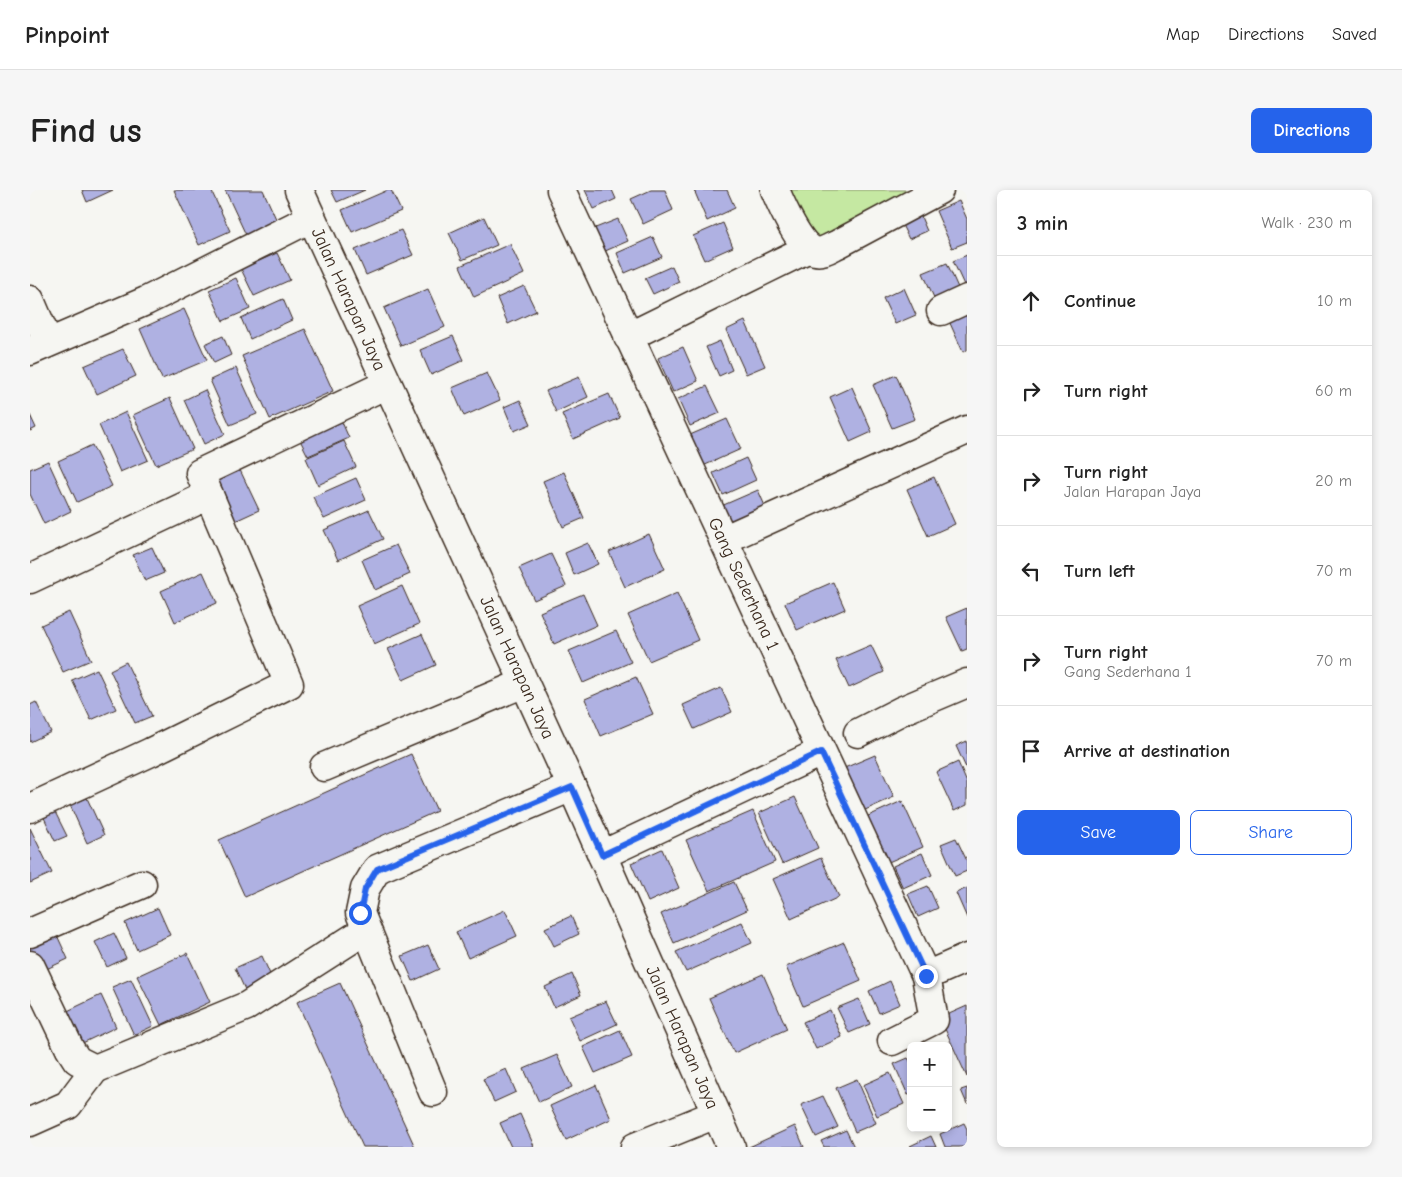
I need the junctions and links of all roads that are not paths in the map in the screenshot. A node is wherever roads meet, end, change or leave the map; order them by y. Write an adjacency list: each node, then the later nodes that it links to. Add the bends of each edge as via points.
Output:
1 (299, 190): 5 (street, Jalan Harapan Jaya)
2 (561, 190): 10 (street, Gang Sederhana 1)
3 (775, 190): 6 (street, via 803,243)
4 (939, 190): 6 (street, via 824,251)
5 (311, 218): 11 (street, via 146,301); 12 (street, Jalan Harapan Jaya)
6 (809, 248): 10 (street)
7 (967, 299): 9 (street)
8 (30, 300): 11 (street)
9 (941, 311)
10 (628, 338): 15 (street, Gang Sederhana 1)
11 (39, 346)
12 (387, 384): 14 (street, via 200,473); 17 (street, Jalan Harapan Jaya)
13 (967, 430): 15 (street)
14 (209, 495): 16 (street); 23 (street, via 289,684)
15 (723, 540): 20 (street, Gang Sederhana 1)
16 (30, 579)
17 (524, 683): 21 (street); 22 (street, Jalan Harapan Jaya)
18 (967, 683): 19 (street)
19 (858, 733)
20 (821, 752): 24 (street); 30 (street, Gang Sederhana 1)
21 (324, 767)
22 (572, 787): 24 (street, Jalan Harapan Jaya); 26 (street, via 377,869 365,889 360,913)
23 (30, 808)
24 (602, 855): 34 (street, Jalan Harapan Jaya)
25 (142, 884): 27 (street)
26 (366, 930): 32 (street, via 247,1006); 33 (street)
27 (30, 933)
28 (967, 958): 30 (street)
29 (30, 965): 32 (street, via 70,1050 77,1060)
30 (926, 976): 31 (street, Gang Sederhana 1, via 934,1020)
31 (892, 1041)
32 (95, 1069): 35 (street, via 68,1105)
33 (432, 1092)
34 (716, 1114): 36 (street); 37 (street, Jalan Harapan Jaya)
35 (30, 1122)
36 (635, 1147)
37 (731, 1147)

